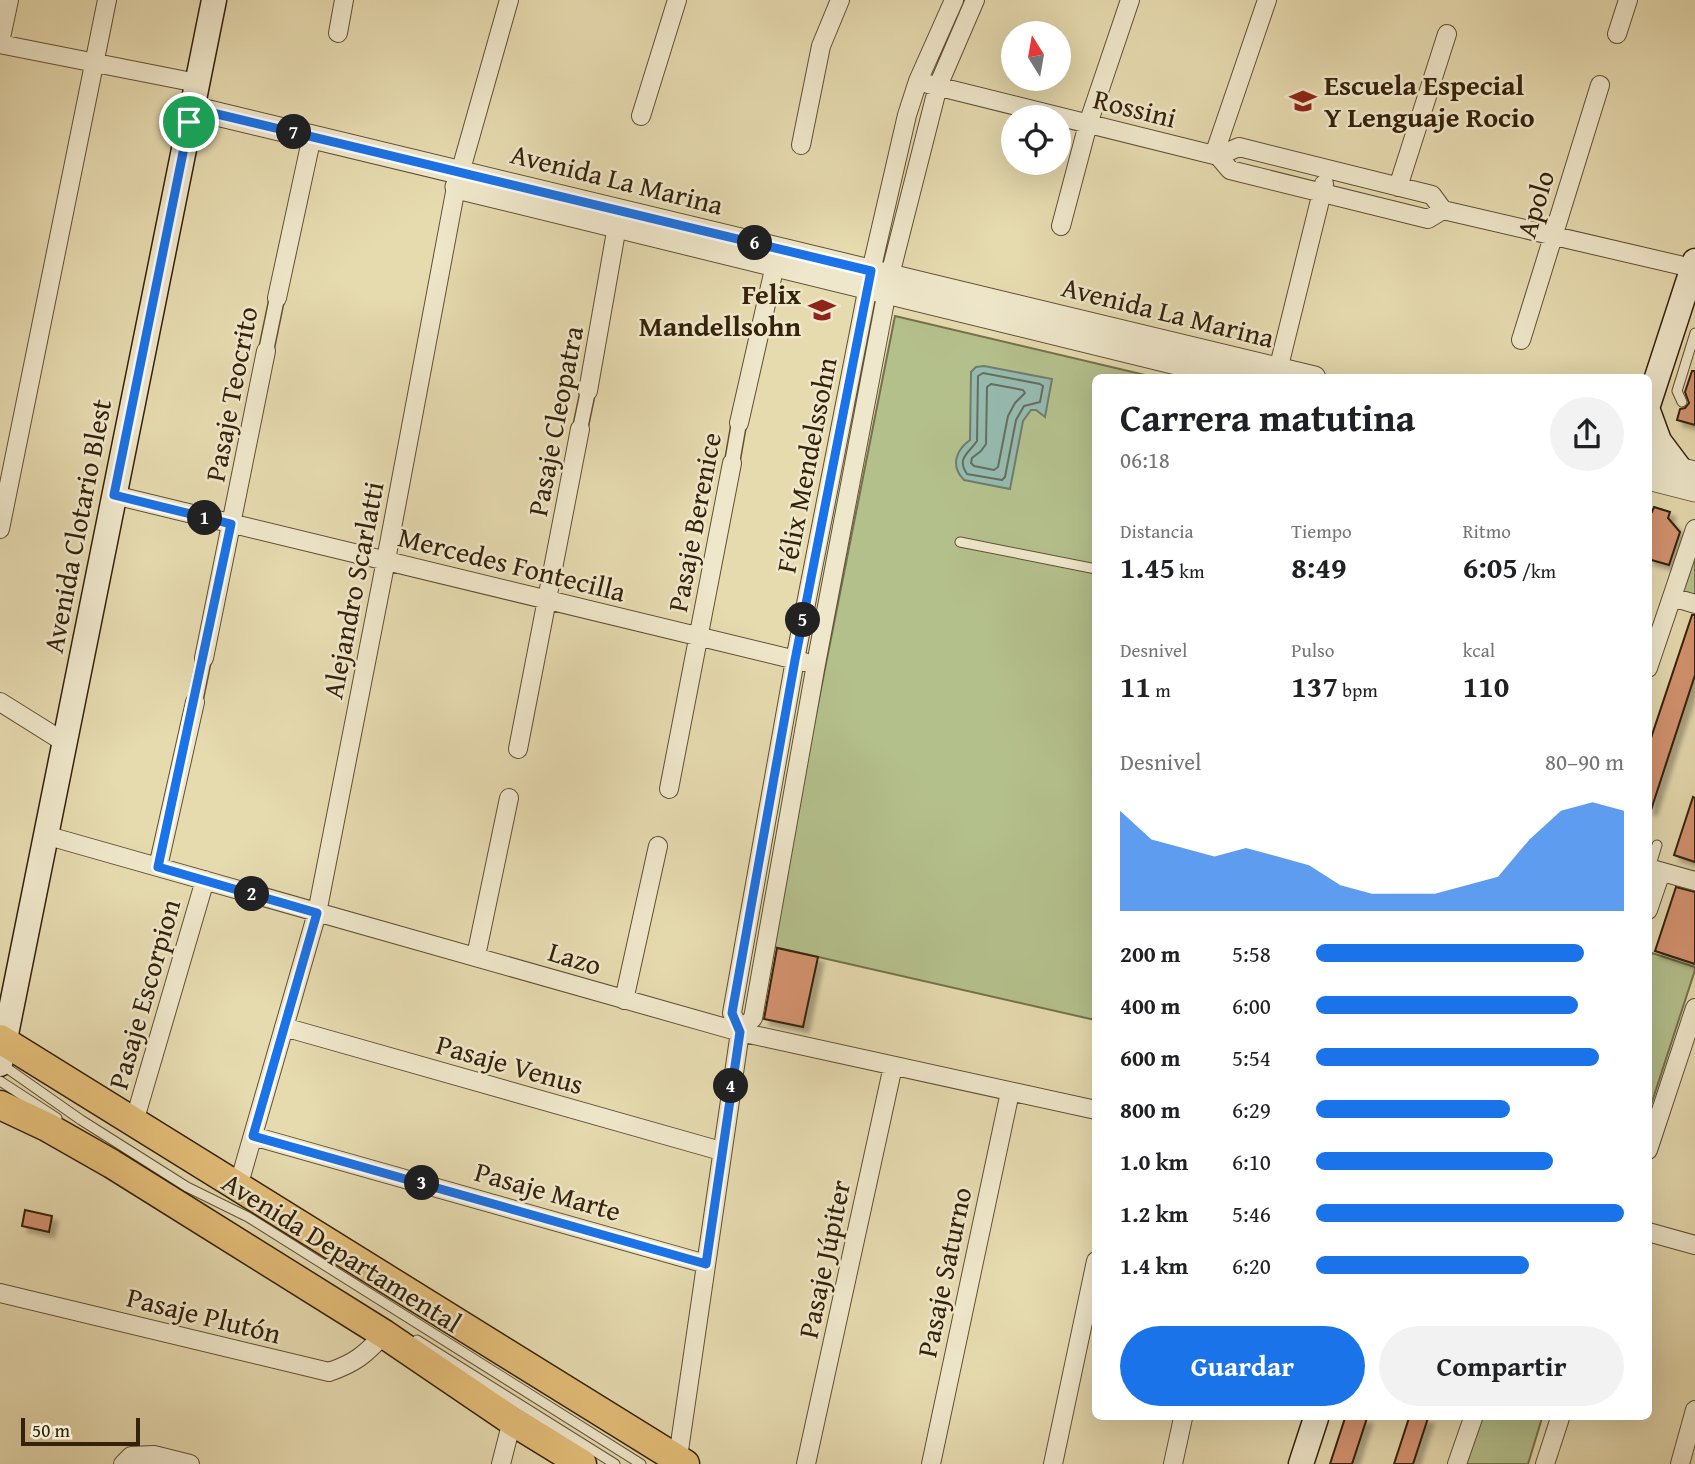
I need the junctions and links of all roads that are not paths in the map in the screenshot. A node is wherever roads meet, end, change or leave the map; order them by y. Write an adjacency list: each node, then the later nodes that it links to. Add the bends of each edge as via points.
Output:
1 (9, 0): 16 (street)
2 (107, 0): 17 (street)
3 (214, 0): 19 (main road, Avenida Clotario Blest)
4 (344, 0): 13 (street)
5 (509, 0): 29 (street, Alejandro Scarlatti)
6 (677, 0): 23 (street)
7 (840, 0): 26 (street, via 821,46)
8 (954, 0): 18 (street, Félix Mendelssohn)
9 (975, 0): 21 (street, Félix Mendelssohn)
10 (1130, 0): 24 (street)
11 (1267, 0): 27 (street)
12 (1628, 0): 15 (street)
13 (338, 33)
14 (1447, 34): 30 (street)
15 (1617, 34)
16 (0, 43): 17 (street)
17 (94, 63): 19 (street); 61 (street)
18 (918, 81): 21 (street, Rossini); 39 (street, Félix Mendelssohn, via 907,115)
19 (197, 83): 22 (main road, Avenida Clotario Blest)
20 (1600, 85): 35 (street, Apolo)
21 (938, 86): 24 (street, Rossini); 39 (street, Félix Mendelssohn)
22 (191, 115): 25 (street, Avenida La Marina); 58 (main road, Avenida Clotario Blest)
23 (641, 116)
24 (1088, 124): 27 (street, Rossini); 34 (street)
25 (309, 143): 29 (street, Avenida La Marina); 40 (street, Pasaje Teocrito)
26 (801, 145)
27 (1216, 156): 28 (street, Rossini, via 1239,147); 31 (street, Rossini, via 1230,170)
28 (1328, 170): 30 (street, Rossini); 31 (street)
29 (458, 179): 33 (street, Avenida La Marina); 36 (street, Avenida La Marina); 63 (street, Alejandro Scarlatti)
30 (1398, 187): 32 (street, Rossini, via 1432,195)
31 (1321, 193): 32 (street, Rossini, via 1428,219); 46 (street)
32 (1443, 210): 35 (street, Rossini)
33 (617, 226): 36 (street, Avenida La Marina); 47 (street, Pasaje Cleopatra)
34 (1061, 226)
35 (1553, 236): 38 (street, Rossini); 42 (street, Apolo)
36 (706, 240): 37 (street, Avenida La Marina); 39 (street, Avenida La Marina)
37 (775, 265): 39 (street, Avenida La Marina); 51 (street, Pasaje Berenice)
38 (1694, 265): 48 (main road)
39 (879, 282): 44 (street, Avenida La Marina); 71 (street, Félix Mendelssohn); 72 (street, Félix Mendelssohn)
40 (277, 298): 43 (street, Pasaje Teocrito)
41 (1695, 333): 49 (lane, via 1677,391)
42 (1521, 340)
43 (266, 352): 59 (street, Pasaje Teocrito)
44 (1189, 357): 45 (street, Avenida La Marina); 46 (street, Avenida La Marina)
45 (1229, 374)
46 (1277, 374)
47 (588, 391): 52 (street, Pasaje Cleopatra)
48 (1652, 393)
49 (1682, 402)
50 (1652, 422): 55 (main road, via 1659,441)
51 (740, 423): 54 (street, Pasaje Berenice)
52 (580, 429): 66 (street, Pasaje Cleopatra)
53 (1652, 462): 55 (street)
54 (732, 463): 68 (street, Pasaje Berenice)
55 (1688, 471)
56 (1652, 479): 57 (street)
57 (1695, 490)
58 (114, 495): 59 (street, Mercedes Fontecilla); 75 (main road, Avenida Clotario Blest)
59 (231, 524): 63 (street, Mercedes Fontecilla); 70 (street, Pasaje Teocrito)
60 (1695, 528): 65 (street)
61 (0, 529)
62 (960, 542): 64 (lane)
63 (386, 560): 66 (street, Mercedes Fontecilla); 86 (street, Alejandro Scarlatti)
64 (1092, 568)
65 (1672, 597): 67 (street); 69 (street)
66 (547, 600): 68 (street, Mercedes Fontecilla); 76 (street, Pasaje Cleopatra)
67 (1695, 604)
68 (698, 637): 71 (street, Mercedes Fontecilla); 77 (street, Pasaje Berenice)
69 (1652, 656)
70 (204, 658): 74 (street, Pasaje Teocrito)
71 (795, 660): 72 (street, Mercedes Fontecilla); 91 (street, Félix Mendelssohn, via 732,1013)
72 (817, 664): 91 (street, Félix Mendelssohn, via 753,1018)
73 (0, 702): 75 (street)
74 (195, 702): 82 (street, Pasaje Teocrito)
75 (64, 742): 79 (main road, Avenida Clotario Blest)
76 (518, 749)
77 (669, 789)
78 (509, 798): 87 (street)
79 (45, 835): 82 (street, Lazo); 92 (main road, Avenida Clotario Blest)
80 (1657, 845): 83 (lane)
81 (658, 846): 88 (street)
82 (158, 867): 84 (street, Lazo)
83 (1653, 869): 85 (street)
84 (205, 880): 86 (street, Lazo); 98 (street, Pasaje Escorpion)
85 (1695, 881)
86 (317, 913): 87 (street, Lazo); 90 (street, Alejandro Scarlatti)
87 (476, 956): 88 (street, Lazo)
88 (624, 1000): 91 (street, Lazo)
89 (1695, 1008): 101 (street)
90 (284, 1027): 100 (street, Alejandro Scarlatti); 103 (street, Pasaje Venus)
91 (740, 1032): 93 (street, Lazo); 103 (street, Félix Mendelssohn)
92 (1, 1055): 98 (main road, Avenida Departamental); 124 (lane, via 60,1105 160,1170 248,1217)
93 (893, 1066): 95 (street, Lazo); 125 (street, Pasaje Júpiter)
94 (0, 1080): 99 (lane)
95 (1010, 1091): 97 (street, Lazo); 126 (street, Pasaje Saturno)
96 (0, 1105): 111 (main road, Avenida Departamental, via 81,1145)
97 (1092, 1109)
98 (134, 1122): 104 (main road, Avenida Departamental)
99 (67, 1124)
100 (253, 1136): 104 (street, Alejandro Scarlatti); 108 (street, Pasaje Marte)
101 (1652, 1138)
102 (101, 1146): 105 (lane)
103 (721, 1151): 108 (street, Félix Mendelssohn)
104 (238, 1187): 119 (main road, Avenida Departamental)
105 (194, 1202)
106 (1652, 1233): 107 (street)
107 (1695, 1245)
108 (706, 1264): 119 (street, Félix Mendelssohn)
109 (1092, 1280): 127 (street)
110 (0, 1293): 111 (street, Pasaje Plutón, via 329,1372 351,1364)
111 (396, 1334): 117 (main road, Avenida Departamental); 123 (lane)
112 (1695, 1410): 132 (street)
113 (1183, 1420): 128 (street)
114 (1315, 1420): 129 (main road)
115 (1472, 1420): 130 (street)
116 (1559, 1420): 131 (street)
117 (512, 1421): 121 (street); 122 (main road, Avenida Departamental)
118 (127, 1460): 120 (street, via 154,1455)
119 (680, 1463)
120 (190, 1464)
121 (501, 1464)
122 (582, 1464)
123 (615, 1464)
124 (640, 1464)
125 (806, 1464)
126 (931, 1464)
127 (1053, 1464)
128 (1172, 1464)
129 (1301, 1464)
130 (1457, 1464)
131 (1545, 1464)
132 (1681, 1464)

